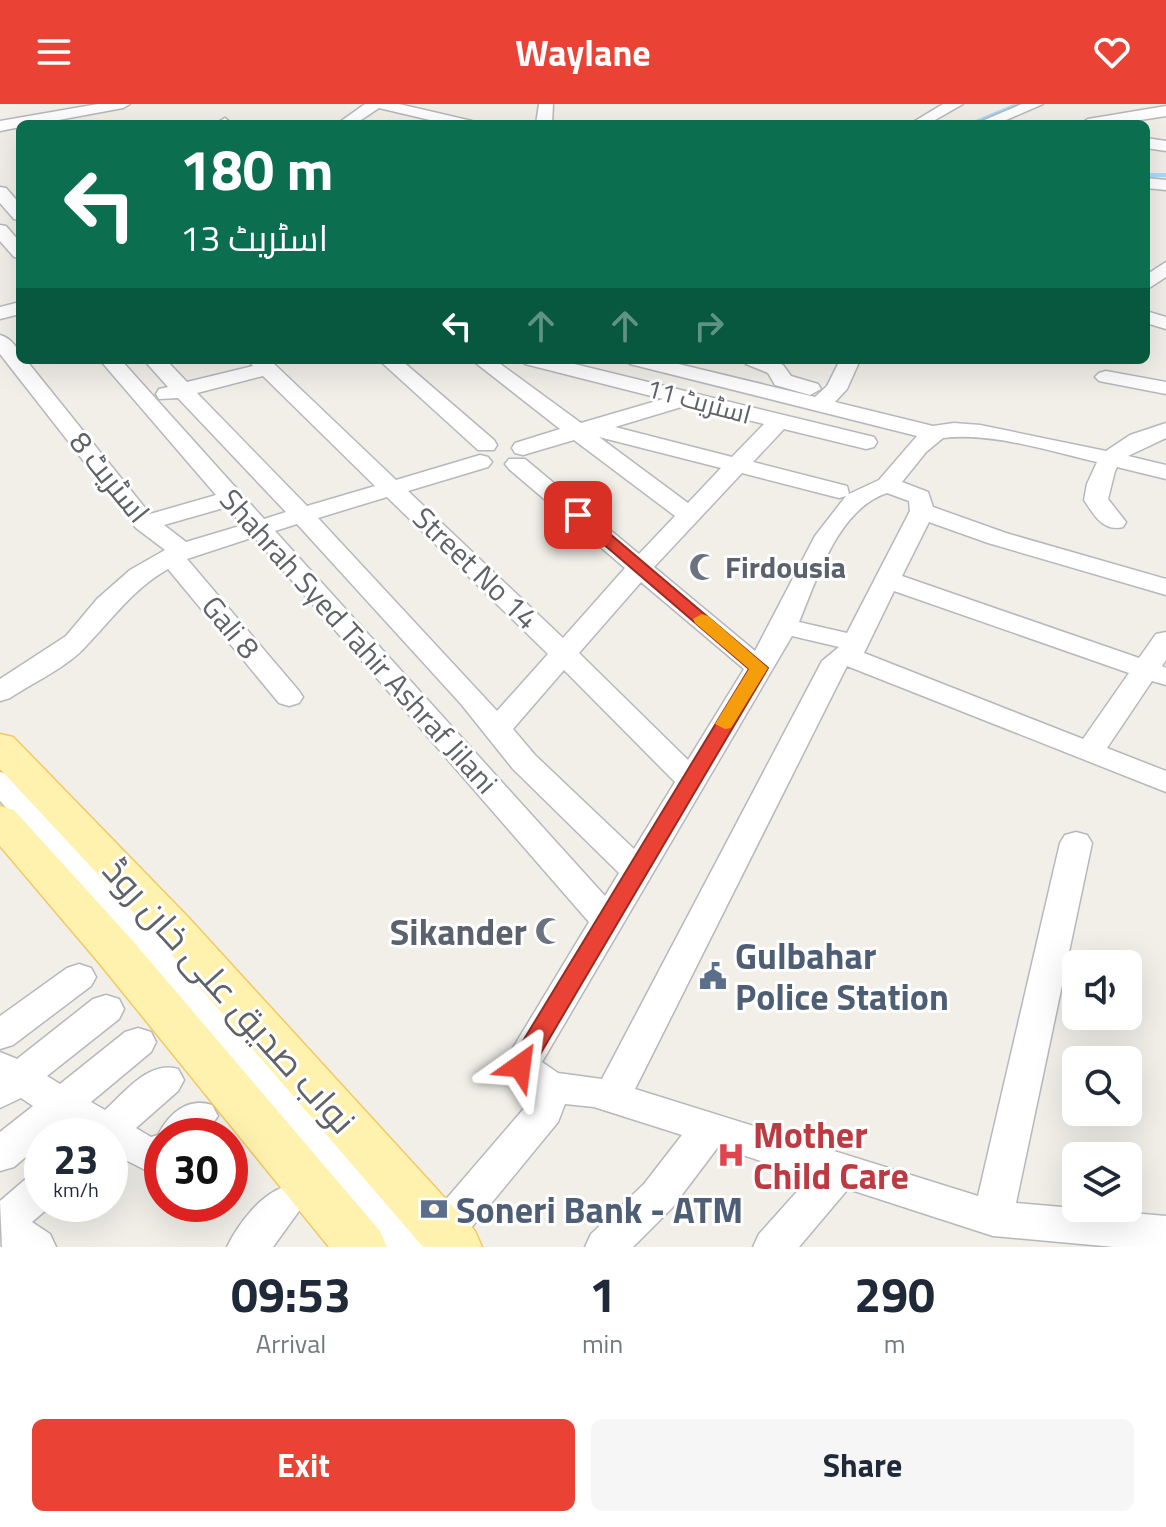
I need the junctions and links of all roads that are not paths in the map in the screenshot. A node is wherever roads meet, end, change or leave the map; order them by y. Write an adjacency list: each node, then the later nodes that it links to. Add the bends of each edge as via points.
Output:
1 (123, 104): 6 (street)
2 (377, 104): 7 (street); 8 (street)
3 (956, 104): 9 (street)
4 (1036, 104): 10 (street)
5 (1166, 111): 11 (street)
6 (52, 120)
7 (351, 120)
8 (449, 120)
9 (924, 120)
10 (994, 120)
11 (1112, 120)
12 (0, 230): 13 (street)
13 (16, 248)
14 (1166, 268): 15 (street)
15 (1150, 281)
16 (0, 341): 17 (street, اسٹریٹ 8)
17 (16, 361)
18 (18, 364): 55 (street, اسٹریٹ 8)
19 (114, 364): 35 (street, Shahrah Syed Tahir Ashraf Jilani)
20 (158, 364): 33 (street, Shahrah Syed Tahir Ashraf Jilani)
21 (260, 364): 33 (street)
22 (264, 364): 48 (street, Street No 14)
23 (393, 364): 42 (street)
24 (488, 364): 38 (street)
25 (549, 364): 34 (street, اسٹریٹ 11)
26 (656, 364): 36 (street)
27 (722, 364): 31 (street)
28 (763, 364): 31 (street, via 776,369)
29 (848, 364): 36 (street)
30 (1106, 377): 32 (street)
31 (783, 380): 36 (street)
32 (1166, 388)
33 (183, 391): 35 (street); 52 (street, Shahrah Syed Tahir Ashraf Jilani)
34 (689, 398): 37 (street, اسٹریٹ 11); 38 (street)
35 (146, 399): 50 (street, Shahrah Syed Tahir Ashraf Jilani)
36 (826, 399): 40 (street)
37 (778, 422): 41 (street, اسٹریٹ 11); 45 (street)
38 (585, 429): 43 (street); 45 (street); 53 (street)
39 (1166, 430): 44 (street, via 1134,441)
40 (933, 433): 44 (street, via 952,428 976,431); 47 (street)
41 (866, 442)
42 (483, 453): 43 (street, via 496,467); 48 (street)
43 (520, 456): 58 (street)
44 (1108, 459): 46 (street); 54 (street, via 1096,500)
45 (737, 465): 49 (street); 53 (street)
46 (1166, 472)
47 (887, 485): 51 (street, via 920,497); 61 (street, via 863,494 843,514 808,571)
48 (393, 488): 52 (street); 64 (street, Street No 14)
49 (839, 491)
50 (231, 498): 55 (street); 56 (street, Shahrah Syed Tahir Ashraf Jilani)
51 (922, 511): 59 (street); 60 (street)
52 (303, 516): 56 (street); 69 (street, Shahrah Syed Tahir Ashraf Jilani)
53 (690, 516): 58 (street)
54 (1114, 522)
55 (145, 523): 57 (street, اسٹریٹ 8)
56 (260, 527): 57 (street); 70 (street, Shahrah Syed Tahir Ashraf Jilani)
57 (177, 554): 67 (street, via 139,575 76,642); 68 (street, Gali 8)
58 (640, 567): 64 (street); 65 (street)
59 (888, 580): 63 (street); 66 (street)
60 (1166, 587)
61 (784, 626): 63 (street); 65 (street)
62 (1166, 640): 66 (street)
63 (852, 650): 72 (street); 87 (street, via 836,661)
64 (562, 652): 69 (street); 73 (street, Street No 14)
65 (759, 668): 73 (street)
66 (1156, 673): 72 (street)
67 (0, 692)
68 (289, 697)
69 (488, 719): 70 (street); 78 (street, Shahrah Syed Tahir Ashraf Jilani, via 524,762)
70 (441, 730): 79 (street, Shahrah Syed Tahir Ashraf Jilani)
71 (0, 746): 99 (main road, نواب صدیق علی خان روڈ, via 173,928)
72 (1089, 752): 75 (street)
73 (690, 780): 78 (street)
74 (0, 782): 99 (street, via 177,976)
75 (1166, 782)
76 (0, 820): 102 (main road, نواب صدیق علی خان روڈ)
77 (1076, 843): 96 (street)
78 (637, 871): 79 (street)
79 (608, 922): 86 (street, via 520,1066)
80 (79, 977): 82 (street)
81 (106, 1009): 84 (street)
82 (0, 1035)
83 (138, 1042): 88 (street)
84 (6, 1079): 88 (street)
85 (165, 1080): 90 (street)
86 (550, 1087): 87 (street); 99 (street, via 545,1111)
87 (612, 1097): 91 (street)
88 (63, 1104): 89 (street); 92 (street)
89 (83, 1118)
90 (121, 1118)
91 (710, 1128): 93 (street); 103 (street, via 658,1196)
92 (0, 1155)
93 (840, 1170): 96 (street); 104 (street)
94 (24, 1204): 97 (street)
95 (284, 1204): 101 (street)
96 (993, 1218): 98 (street)
97 (1, 1224): 100 (street)
98 (1166, 1234)
99 (435, 1242)
100 (35, 1247)
101 (248, 1247)
102 (361, 1247)
103 (606, 1247)
104 (774, 1247)

